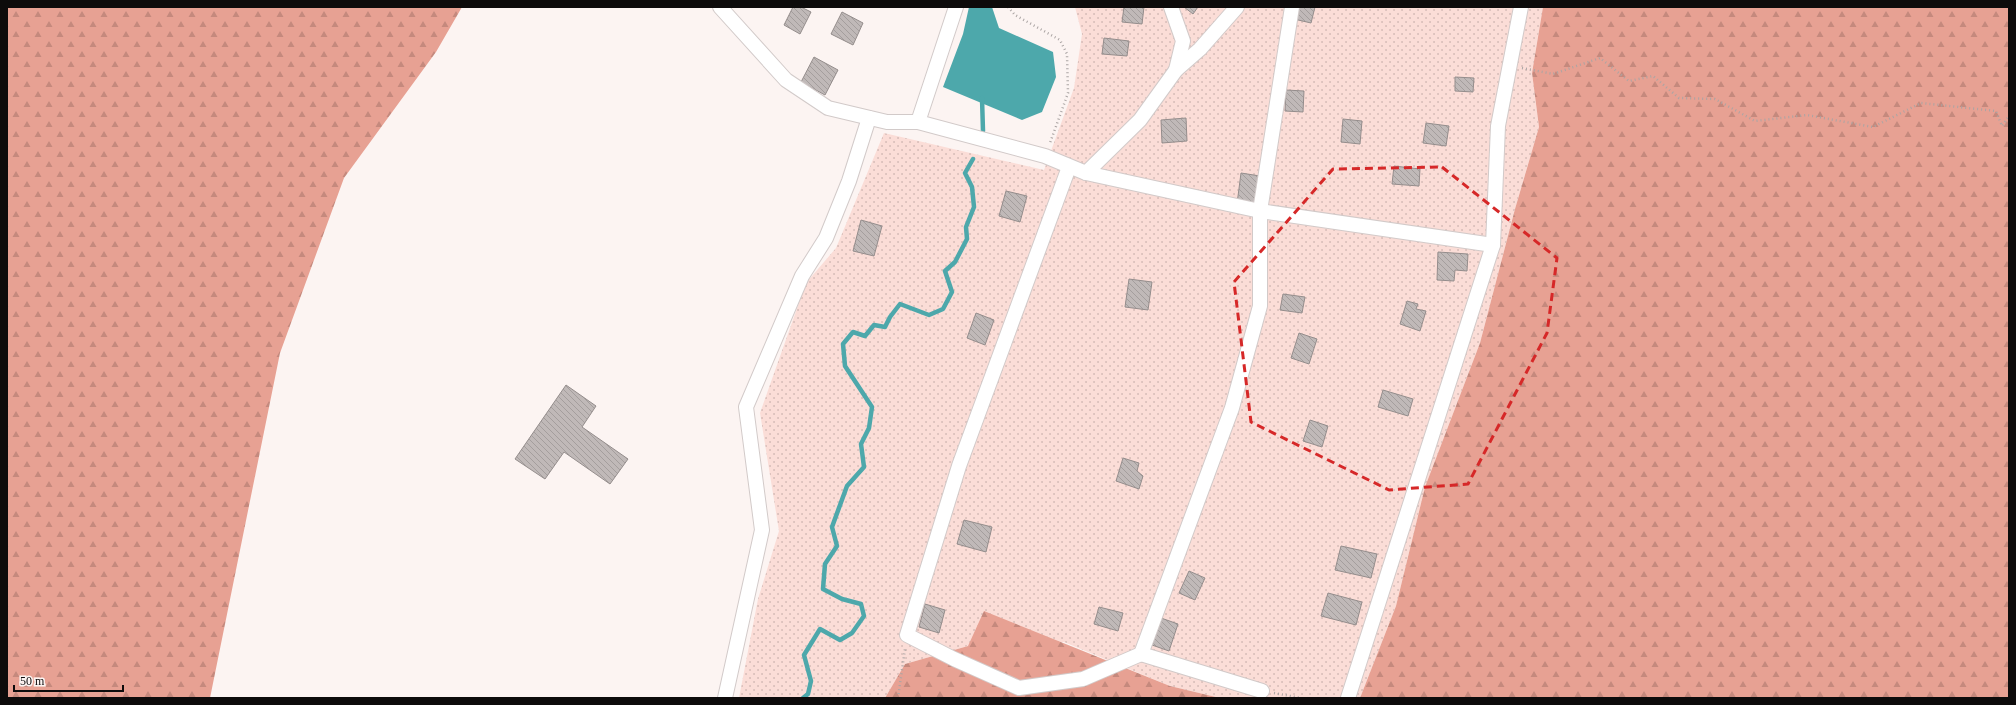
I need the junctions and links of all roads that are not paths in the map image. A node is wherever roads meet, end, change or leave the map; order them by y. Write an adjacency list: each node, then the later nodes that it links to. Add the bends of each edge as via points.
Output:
1 (720, 7): 8 (street, via 786,80 828,108)
2 (956, 7): 9 (street)
3 (1171, 7): 7 (street, via 1183,41)
4 (1237, 7): 7 (street, via 1200,49)
5 (1292, 7): 12 (street)
6 (1521, 7): 13 (street, via 1498,126)
7 (1176, 70): 11 (street, via 1140,120)
8 (869, 118): 9 (street, via 886,122); 16 (street, via 849,181 826,238 802,276 746,407 762,530)
9 (918, 122): 10 (street, via 1045,156)
10 (1069, 167): 11 (street); 14 (street, via 959,466 907,635 1019,688 1083,679)
11 (1086, 173): 12 (street)
12 (1260, 210): 13 (street); 14 (street, via 1260,306 1232,408)
13 (1493, 245): 17 (street)
14 (1141, 654): 15 (street)
15 (1262, 691)
16 (725, 698)
17 (1348, 698)

